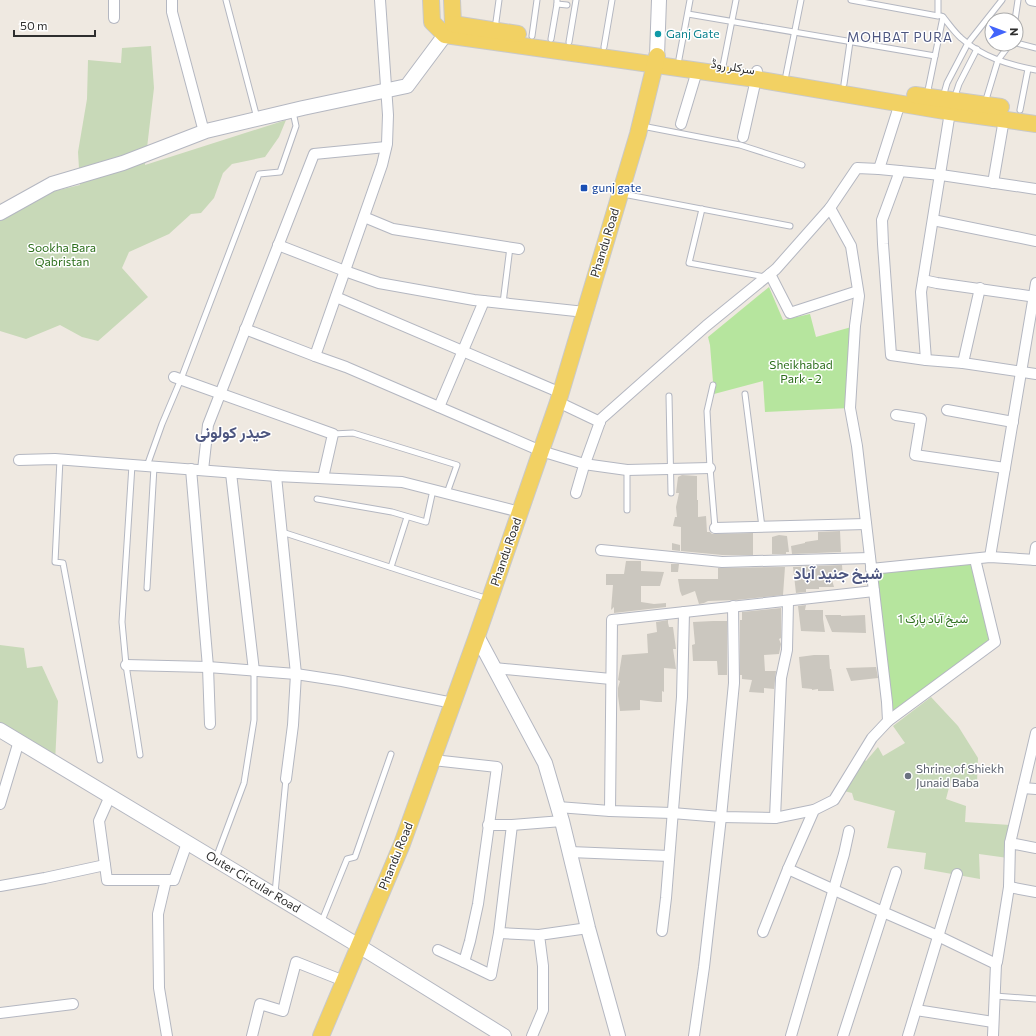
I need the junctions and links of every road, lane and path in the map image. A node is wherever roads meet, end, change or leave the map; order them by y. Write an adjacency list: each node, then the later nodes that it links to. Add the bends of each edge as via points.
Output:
1 (114, 0): 26 (street)
2 (172, 0): 63 (street, via 172,12)
3 (226, 0): 58 (lane)
4 (380, 0): 52 (street)
5 (431, 0): 28 (main road, via 432,22)
6 (452, 0): 28 (main road)
7 (499, 0): 29 (lane)
8 (537, 0): 31 (lane)
9 (576, 0): 33 (lane)
10 (612, 0): 37 (lane)
11 (658, 0): 43 (street)
12 (690, 0): 24 (lane)
13 (736, 0): 27 (lane)
14 (801, 0): 30 (lane)
15 (851, 0): 25 (lane)
16 (938, 0): 25 (lane)
17 (1002, 0): 35 (lane)
18 (1018, 0): 23 (lane)
19 (1031, 0): 20 (street)
20 (1036, 1)
21 (557, 2): 22 (lane); 32 (lane)
22 (567, 5)
23 (1016, 12)
24 (688, 14): 27 (lane); 42 (lane)
25 (941, 16): 35 (lane); 41 (lane)
26 (114, 18)
27 (732, 22): 30 (lane); 45 (lane)
28 (449, 29): 29 (main road, سرکلر روڈ); 43 (main road); 52 (street, via 407,86)
29 (495, 31): 31 (main road, سرکلر روڈ)
30 (795, 33): 34 (lane); 50 (lane)
31 (532, 36): 32 (main road, سرکلر روڈ)
32 (551, 39): 33 (main road, سرکلر روڈ)
33 (569, 42): 37 (main road, سرکلر روڈ)
34 (850, 42): 41 (lane); 51 (lane)
35 (968, 43): 39 (lane); 54 (lane, via 947,84)
36 (1024, 46): 38 (lane)
37 (604, 47): 43 (main road, سرکلر روڈ)
38 (1036, 48)
39 (976, 49): 44 (lane); 54 (lane, via 959,84)
40 (1004, 52): 44 (lane)
41 (935, 56): 54 (lane)
42 (679, 59): 43 (main road, سرکلر روڈ); 45 (main road, سرکلر روڈ)
43 (656, 60): 48 (main road); 62 (main road, Phandu Road)
44 (998, 60): 46 (lane); 55 (lane)
45 (723, 66): 49 (main road, سرکلر روڈ)
46 (1028, 69): 47 (lane); 57 (lane)
47 (1036, 70)
48 (697, 71): 49 (main road); 60 (street)
49 (757, 75): 50 (main road, سرکلر روڈ); 53 (main road); 64 (street)
50 (786, 75): 51 (main road, سرکلر روڈ)
51 (844, 84): 53 (main road, سرکلر روڈ)
52 (386, 90): 56 (street); 65 (street)
53 (902, 98): 54 (main road, سرکلر روڈ); 54 (main road); 67 (street)
54 (943, 102): 55 (main road, سرکلر روڈ); 59 (main road); 69 (street)
55 (985, 105): 57 (main road, سرکلر روڈ)
56 (292, 111): 58 (street); 100 (lane, via 296,126 280,172 259,174)
57 (1028, 112)
58 (257, 119): 63 (street)
59 (1004, 119): 61 (main road); 70 (street)
60 (681, 124)
61 (1036, 124)
62 (640, 126): 66 (lane, via 740,145); 72 (main road, Phandu Road)
63 (204, 132): 75 (street, via 123,163 52,184)
64 (743, 137)
65 (386, 147): 76 (street); 80 (street, via 314,154)
66 (802, 165)
67 (879, 169): 68 (street); 73 (street, via 857,168)
68 (900, 171): 69 (street); 96 (street, via 882,220 891,355)
69 (941, 175): 70 (street); 77 (street)
70 (993, 183): 71 (street)
71 (1036, 189)
72 (620, 194): 74 (lane); 92 (main road, Phandu Road)
73 (830, 208): 83 (street); 87 (street, via 851,246)
74 (702, 209): 78 (lane); 83 (lane, via 689,263)
75 (0, 213)
76 (364, 217): 81 (street, via 393,230); 82 (street)
77 (933, 220): 79 (street); 84 (street)
78 (790, 226)
79 (1036, 240)
80 (278, 245): 82 (street); 93 (street)
81 (515, 248): 91 (lane)
82 (345, 271): 88 (street); 90 (street, via 379,284)
83 (768, 276): 87 (street, via 790,313); 109 (street, via 706,326)
84 (923, 280): 86 (street); 96 (street, via 921,292)
85 (1036, 283): 89 (street)
86 (980, 288): 89 (street); 97 (street)
87 (858, 291): 135 (street, via 850,408)
88 (336, 297): 94 (street); 95 (street)
89 (1035, 297): 98 (street)
90 (484, 301): 91 (street); 94 (street)
91 (503, 303): 92 (street)
92 (585, 312): 105 (main road, Phandu Road)
93 (246, 329): 95 (street); 102 (street)
94 (463, 352): 105 (street); 106 (street)
95 (315, 356): 106 (street)
96 (926, 360): 97 (street)
97 (964, 363): 98 (street)
98 (1021, 372): 99 (street); 110 (street)
99 (1036, 374)
100 (177, 378): 102 (street); 117 (lane)
101 (713, 385): 118 (lane, via 707,411)
102 (220, 393): 111 (street); 122 (street, via 208,426)
103 (745, 394): 136 (lane)
104 (669, 396): 120 (lane)
105 (559, 398): 109 (street); 112 (main road, Phandu Road)
106 (440, 407): 112 (street)
107 (947, 410): 110 (street)
108 (896, 415): 119 (street, via 921,420 916,455)
109 (600, 422): 115 (street)
110 (1013, 422): 119 (street)
111 (333, 434): 126 (street); 128 (lane, via 353,433 457,465)
112 (541, 451): 115 (street); 133 (main road, Phandu Road)
113 (19, 460): 114 (street)
114 (60, 460): 116 (street); 168 (lane, via 55,562 63,563)
115 (584, 464): 123 (street); 129 (street)
116 (132, 465): 117 (street); 154 (lane, via 122,622)
117 (150, 466): 121 (street); 147 (lane)
118 (710, 468): 120 (street); 137 (lane)
119 (1005, 468): 142 (street)
120 (670, 469): 123 (street); 130 (lane)
121 (191, 470): 122 (street); 155 (street)
122 (203, 470): 124 (street)
123 (627, 470): 132 (lane)
124 (231, 472): 125 (street); 157 (street)
125 (276, 476): 126 (street); 138 (street)
126 (323, 478): 127 (street, via 402,482)
127 (433, 490): 128 (street); 134 (lane, via 426,522)
128 (447, 493): 133 (street)
129 (576, 493)
130 (671, 493)
131 (317, 500): 134 (lane, via 392,512)
132 (627, 510)
133 (520, 512): 149 (main road, Phandu Road)
134 (407, 517): 145 (lane)
135 (866, 524): 136 (street); 141 (street)
136 (762, 527): 137 (street)
137 (715, 528)
138 (282, 532): 145 (lane); 158 (street)
139 (1036, 547): 144 (street)
140 (601, 550): 141 (street, via 722,562)
141 (870, 558): 146 (street)
142 (990, 558): 143 (street); 144 (street)
143 (975, 559): 146 (street); 161 (street, via 996,642)
144 (1035, 560)
145 (391, 567): 149 (lane)
146 (872, 569): 148 (street)
147 (147, 588)
148 (874, 591): 150 (street); 161 (street)
149 (489, 600): 153 (main road, Phandu Road)
150 (788, 600): 151 (street); 180 (street, via 787,650 781,678)
151 (733, 606): 152 (street); 179 (street, via 734,684)
152 (684, 612): 159 (street, via 612,620); 178 (street, via 682,697)
153 (477, 636): 156 (street); 160 (main road, Phandu Road)
154 (126, 665): 155 (street); 167 (lane)
155 (208, 667): 157 (street); 162 (street)
156 (494, 668): 159 (street); 175 (street, via 545,763)
157 (254, 671): 158 (street); 190 (lane, via 254,720 244,783)
158 (296, 674): 160 (street); 170 (street)
159 (611, 679): 177 (street)
160 (453, 703): 169 (main road, Phandu Road)
161 (888, 721): 176 (street, via 872,738 834,800)
162 (210, 724)
163 (0, 730): 165 (street, Outer Circular Road)
164 (1036, 733): 171 (street)
165 (19, 741): 173 (street, Outer Circular Road); 174 (street)
166 (391, 754): 202 (lane, via 355,857 347,859)
167 (140, 755)
168 (100, 760)
169 (433, 760): 182 (street, via 497,767); 209 (main road, Phandu Road, via 402,844)
170 (286, 779): 200 (lane)
171 (1023, 788): 172 (street); 186 (street)
172 (1036, 789)
173 (110, 796): 185 (street, Outer Circular Road); 191 (street, via 99,821)
174 (0, 804)
175 (558, 807): 177 (street); 181 (street)
176 (814, 810): 180 (street); 192 (street)
177 (610, 811): 178 (street)
178 (672, 813): 179 (street); 189 (street)
179 (721, 817): 180 (street); 227 (street)
180 (775, 818)
181 (562, 821): 183 (street); 188 (street)
182 (488, 825): 183 (street); 211 (street, via 478,904)
183 (512, 825): 206 (street)
184 (849, 831): 198 (street)
185 (187, 842): 190 (street, Outer Circular Road); 195 (street, via 174,880)
186 (1010, 842): 187 (street); 197 (street)
187 (1036, 848)
188 (570, 852): 189 (street); 203 (street)
189 (669, 856): 204 (street)
190 (216, 860): 200 (street, Outer Circular Road)
191 (105, 865): 195 (street, via 107,880); 196 (street)
192 (788, 869): 198 (street); 205 (street)
193 (896, 872): 201 (street)
194 (957, 874): 208 (street)
195 (166, 880): 221 (street, via 158,914 159,988)
196 (0, 886)
197 (1009, 887): 199 (street); 212 (street)
198 (834, 890): 201 (street); 228 (street)
199 (1036, 892)
200 (275, 895): 202 (street, Outer Circular Road)
201 (883, 912): 208 (street); 229 (street)
202 (321, 923): 209 (street, Outer Circular Road)
203 (588, 928): 207 (street); 226 (street)
204 (662, 931)
205 (763, 932)
206 (499, 933): 207 (street); 211 (street, via 491,975)
207 (539, 935): 225 (street, via 543,966 543,1010)
208 (938, 936): 212 (street); 217 (street)
209 (359, 946): 213 (main road, Phandu Road); 220 (street, Outer Circular Road)
210 (438, 950): 211 (street)
211 (464, 962)
212 (996, 964): 214 (street)
213 (344, 981): 222 (street, via 296,962 282,1011 260,1004); 223 (main road, Phandu Road)
214 (995, 996): 215 (lane); 219 (street)
215 (1036, 1000)
216 (73, 1004): 218 (street)
217 (916, 1010): 219 (street); 230 (street)
218 (0, 1012)
219 (994, 1022): 231 (street)
220 (489, 1032): 224 (street, Outer Circular Road)
221 (167, 1036)
222 (252, 1036)
223 (320, 1036)
224 (504, 1036)
225 (532, 1036)
226 (618, 1036)
227 (694, 1036)
228 (791, 1036)
229 (843, 1036)
230 (908, 1036)
231 (993, 1036)

